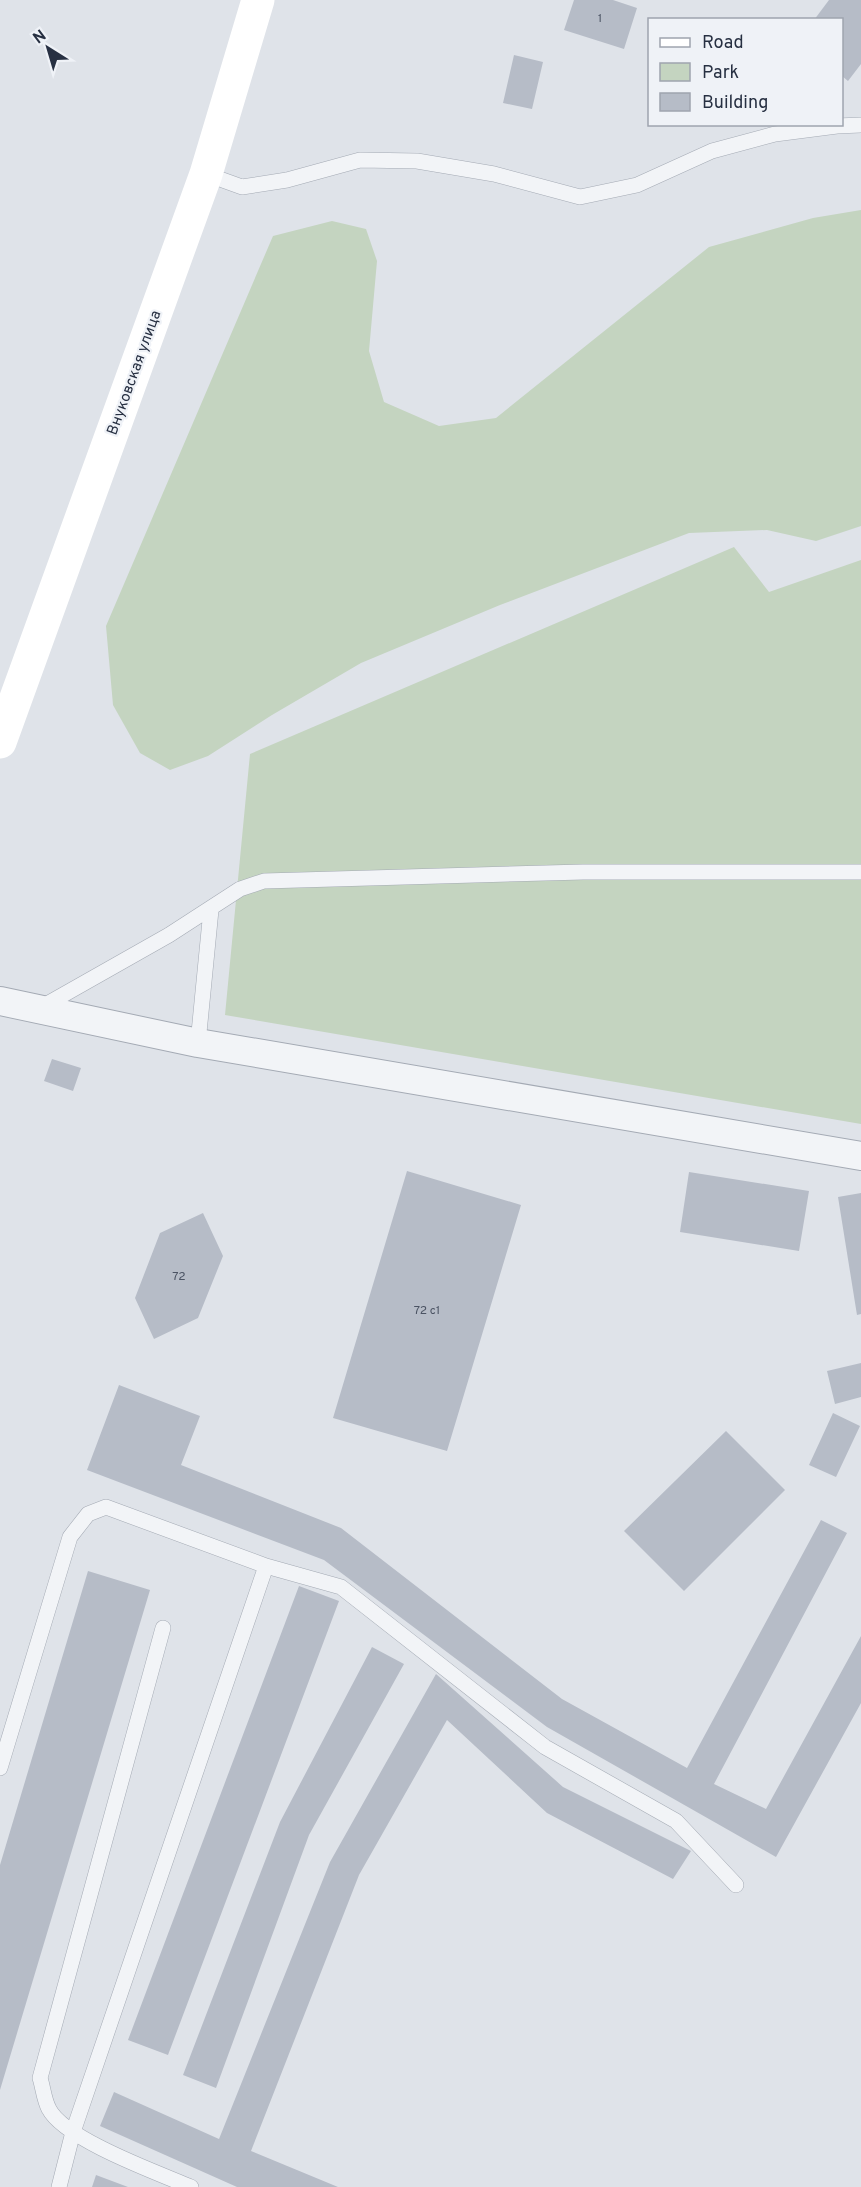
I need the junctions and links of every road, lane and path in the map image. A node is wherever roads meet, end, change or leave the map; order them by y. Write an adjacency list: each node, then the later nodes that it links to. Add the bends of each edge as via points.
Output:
1 (258, 0): 5 (main road, Внуковская улица)
2 (861, 125): 4 (lane)
3 (837, 126): 5 (lane, via 775,134 712,151 637,185 580,197 494,174 417,160 360,160 242,187)
4 (843, 126)
5 (207, 174): 6 (main road, Внуковская улица)
6 (0, 742)
7 (861, 872): 8 (lane, via 583,872 264,881 240,889)
8 (211, 910): 10 (lane); 11 (lane)
9 (0, 1001): 10 (street)
10 (37, 1010): 11 (street)
11 (198, 1044): 12 (street)
12 (861, 1156)
13 (266, 1566): 15 (lane, via 106,1506 88,1514 70,1537); 16 (lane, via 341,1587 545,1747 675,1821); 17 (lane)
14 (163, 1628): 17 (lane, via 40,2078 49,2110)
15 (0, 1768)
16 (736, 1885)
17 (73, 2132): 18 (lane); 19 (lane)
18 (59, 2187)
19 (191, 2187)

